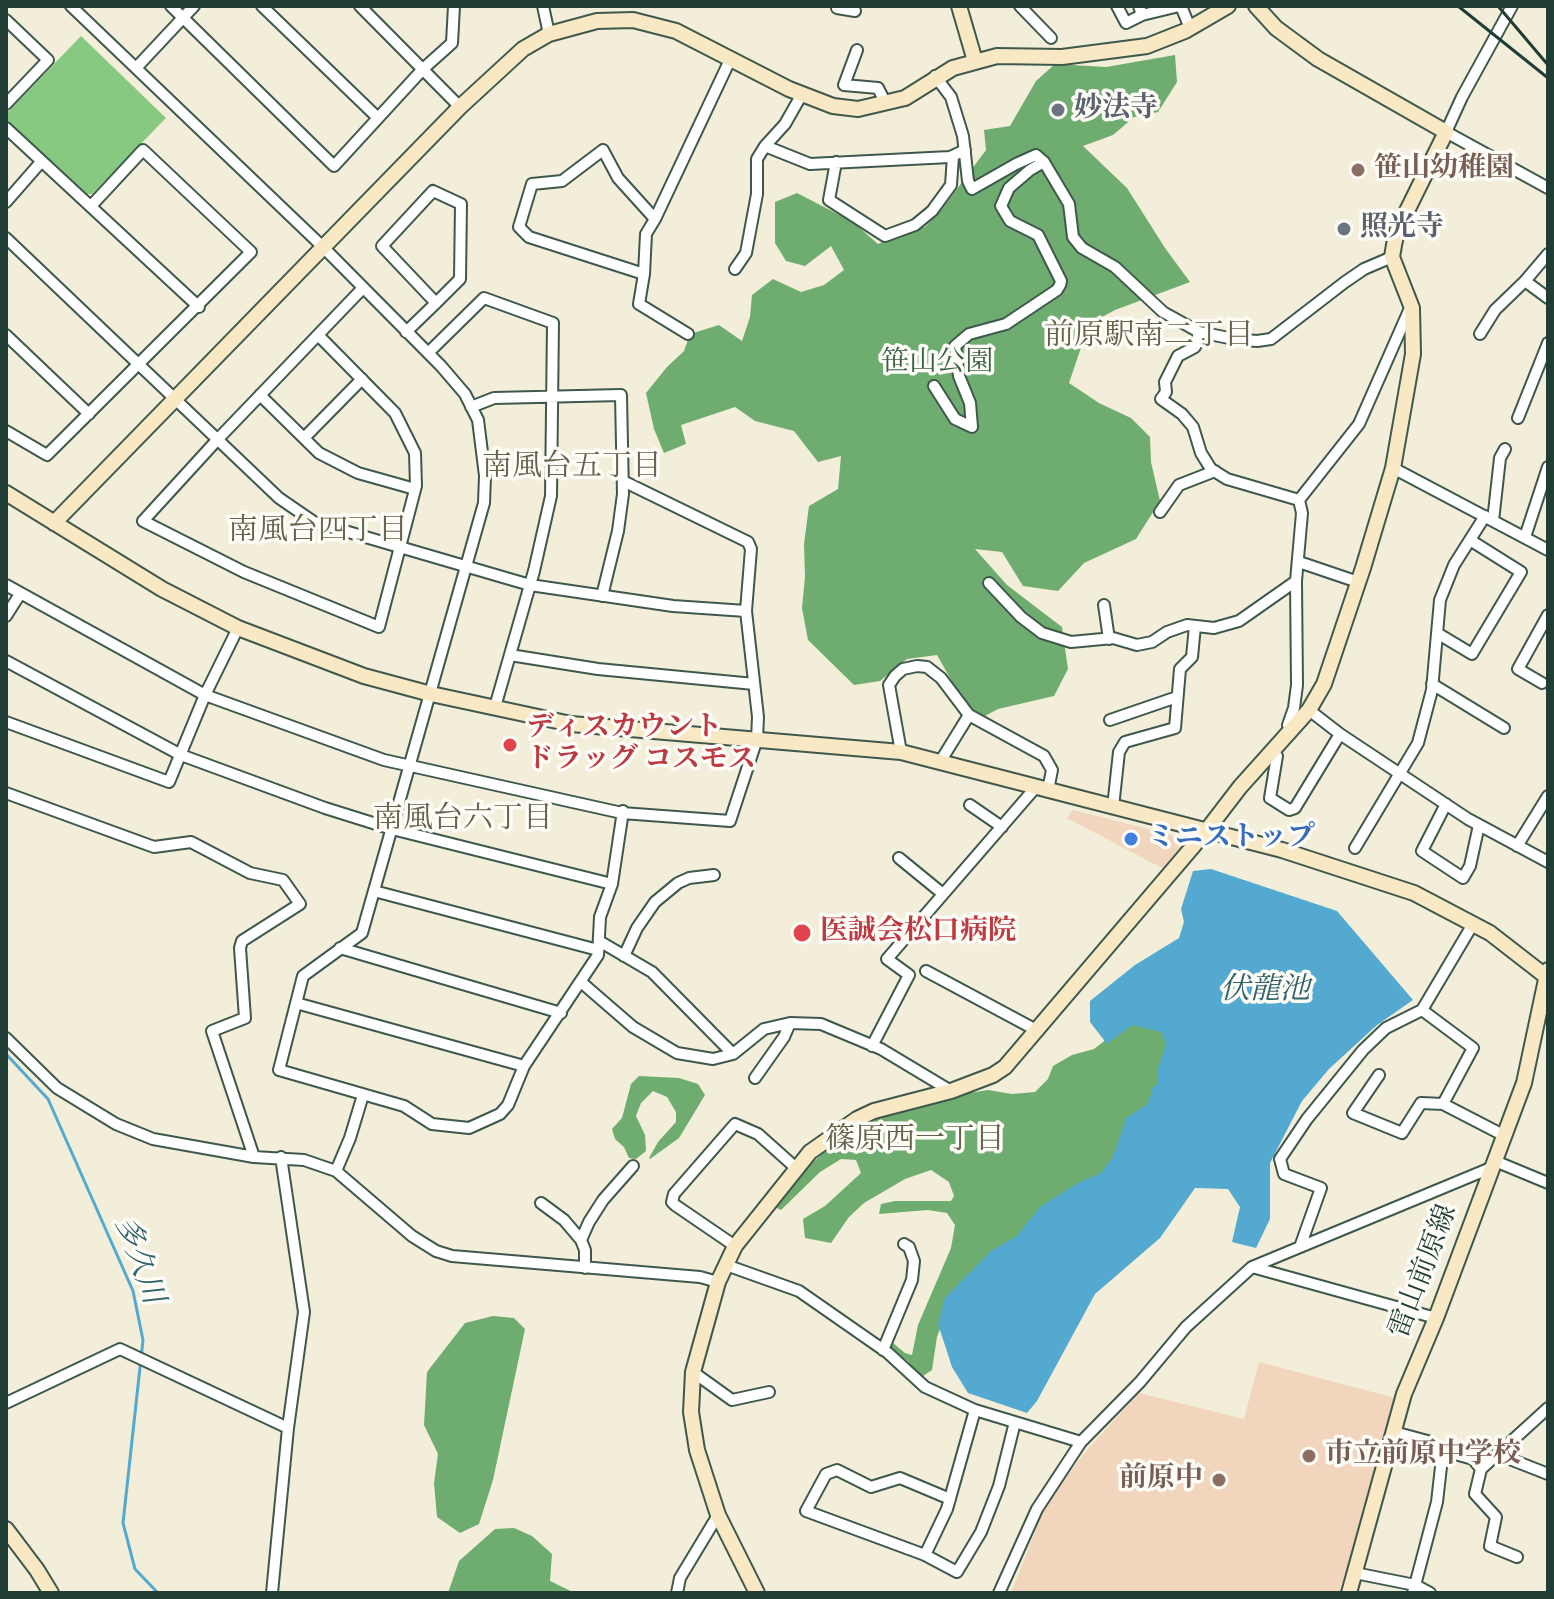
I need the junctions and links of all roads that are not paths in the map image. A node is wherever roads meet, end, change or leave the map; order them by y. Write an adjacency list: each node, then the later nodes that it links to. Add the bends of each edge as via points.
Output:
1 (71, 6): 26 (street)
2 (171, 6): 18 (street)
3 (194, 6): 18 (street)
4 (262, 6): 33 (street)
5 (360, 6): 27 (street)
6 (454, 6): 27 (street, via 452,43)
7 (543, 6): 21 (street)
8 (837, 6): 17 (street)
9 (959, 6): 25 (street)
10 (1020, 6): 22 (street)
11 (1117, 6): 16 (street, via 1126,23)
12 (1180, 6): 16 (street); 20 (street)
13 (1228, 6): 20 (street)
14 (1256, 6): 35 (street, via 1318,59)
15 (1512, 6): 35 (street)
16 (1141, 10)
17 (855, 11)
18 (183, 18): 26 (street); 33 (street, via 334,166)
19 (6, 20): 30 (street, via 48,60)
20 (1190, 28): 25 (street, via 1147,46 1111,52)
21 (549, 34): 24 (street, via 597,21 633,20 676,31); 32 (street, via 523,49)
22 (1051, 38)
23 (857, 50): 31 (street, via 844,85 878,88)
24 (730, 60): 29 (street); 45 (street)
25 (975, 61): 28 (street)
26 (136, 68): 47 (street)
27 (423, 69): 32 (street); 33 (street)
28 (935, 76): 31 (street, via 905,98); 37 (street, via 951,97)
29 (802, 94): 31 (street, via 858,109); 36 (street)
30 (6, 104)
31 (886, 104)
32 (460, 107): 47 (street)
33 (378, 118)
34 (6, 128): 39 (street)
35 (1446, 132): 42 (street); 49 (street, via 1397,231)
36 (765, 146): 40 (street, via 810,164); 50 (street, via 757,159 757,194 746,253)
37 (965, 150): 38 (street); 41 (street, via 972,189 1036,155)
38 (953, 156): 40 (street); 40 (street, via 951,185 932,211 915,225 885,236 829,200)
39 (41, 162): 43 (street); 44 (street)
40 (836, 162)
41 (1044, 162): 59 (street, via 1069,204 1073,237 1082,248 1115,267 1163,312); 68 (street, via 1009,188 1001,206 1010,221 1038,235 1060,285 1006,324 969,334 955,346 972,427 955,419)
42 (1548, 188)
43 (6, 202)
44 (91, 206): 57 (street); 57 (street, via 143,150 251,252)
45 (655, 219): 51 (street, via 646,234); 51 (street, via 618,178 603,150 562,181 532,184 519,227 529,237)
46 (6, 238): 66 (street)
47 (324, 248): 53 (street); 71 (street)
48 (1548, 254): 52 (street)
49 (1392, 257): 56 (street); 59 (street, via 1364,269 1271,339)
50 (735, 269)
51 (644, 274): 60 (street, via 639,304)
52 (1525, 281): 54 (street); 61 (street, via 1495,310)
53 (362, 289): 58 (street); 63 (street)
54 (1548, 298)
55 (436, 303): 55 (street, via 382,246 433,191 461,204 460,279); 58 (street)
56 (1411, 305): 79 (street, via 1413,354); 85 (street, via 1359,424)
57 (199, 307): 66 (street)
58 (406, 332): 65 (street)
59 (1199, 332): 81 (street, via 1195,347 1178,356 1161,399 1193,427 1201,453)
60 (688, 334)
61 (1480, 334)
62 (6, 335): 73 (street)
63 (318, 335): 67 (street); 69 (street)
64 (1548, 343): 74 (street)
65 (428, 353): 70 (street, via 484,298 553,323); 72 (street)
66 (139, 364): 71 (street); 73 (street)
67 (362, 379): 76 (street); 83 (street, via 395,413 415,453)
68 (934, 386)
69 (260, 395): 76 (street); 77 (street)
70 (552, 395): 72 (street, via 494,398); 82 (street, via 621,395); 99 (street, via 551,496)
71 (174, 400): 77 (street); 88 (street)
72 (471, 407): 94 (street, via 478,420 484,503)
73 (89, 414): 75 (street, via 47,455)
74 (1518, 418)
75 (6, 431)
76 (304, 438): 83 (street, via 319,453 358,473)
77 (218, 439): 91 (street, via 279,498 314,522); 91 (street, via 143,521 244,572 379,627)
78 (1505, 449): 87 (street)
79 (1393, 468): 87 (street); 96 (street)
80 (1548, 468): 89 (street)
81 (1215, 471): 85 (street); 86 (street, via 1179,485)
82 (623, 481): 101 (street, via 618,531); 103 (street, via 748,542)
83 (415, 489): 91 (street)
84 (6, 493): 88 (street)
85 (1299, 500): 93 (street)
86 (1160, 512)
87 (1489, 518): 89 (street); 90 (street)
88 (54, 523): 107 (street)
89 (1525, 537): 92 (street)
90 (1470, 540): 108 (street, via 1440,600); 108 (street, via 1521,572 1472,654)
91 (401, 549): 94 (street)
92 (1548, 550)
93 (1299, 562): 95 (street); 96 (street)
94 (464, 567): 99 (street); 115 (street)
95 (1296, 581): 106 (street, via 1239,621 1214,628); 124 (street, via 1297,685 1288,725)
96 (1358, 582): 119 (street, via 1324,684)
97 (989, 583): 109 (street, via 1042,633 1071,642)
98 (6, 585): 100 (street)
99 (530, 585): 101 (street); 110 (street)
100 (20, 594): 105 (street); 116 (street)
101 (602, 596): 103 (street)
102 (1104, 605): 109 (street)
103 (746, 611): 113 (street)
104 (1548, 615): 112 (street, via 1518,669)
105 (6, 616)
106 (1195, 626): 109 (street, via 1137,645); 117 (street, via 1192,657 1180,669)
107 (238, 628): 115 (street, via 364,676); 116 (street)
108 (1437, 633): 114 (street)
109 (1109, 639)
110 (510, 655): 113 (street); 118 (street)
111 (6, 661): 129 (street)
112 (1542, 683)
113 (754, 684): 126 (street)
114 (1432, 684): 123 (street); 132 (street, via 1418,743)
115 (431, 694): 118 (street); 131 (street)
116 (205, 695): 129 (street); 131 (street)
117 (1177, 697): 121 (street); 138 (street, via 1175,728 1125,742 1119,752)
118 (495, 707): 126 (street, via 571,724)
119 (1309, 710): 124 (street); 125 (street)
120 (969, 715): 128 (street, via 931,669 903,669 889,685); 130 (street); 133 (street, via 1044,756 1052,770)
121 (1110, 720)
122 (6, 722): 129 (street, via 169,782)
123 (1504, 728)
124 (1292, 729): 127 (street)
125 (1340, 734): 127 (street, via 1289,810 1270,798 1277,756); 132 (street)
126 (757, 739): 128 (street); 139 (street, via 730,821)
127 (1273, 751): 143 (street)
128 (901, 752): 130 (street)
129 (181, 755): 142 (street)
130 (940, 762): 133 (street)
131 (410, 766): 139 (street); 142 (street)
132 (1400, 774): 136 (street); 145 (street)
133 (1042, 789): 138 (street); 141 (street)
134 (6, 793): 174 (street, via 154,847 191,842 250,873 283,880 300,904 242,941 245,1018 212,1031)
135 (1548, 796): 144 (street)
136 (1446, 804): 140 (street); 140 (street, via 1422,851 1463,878)
137 (970, 805): 141 (street)
138 (1113, 807): 143 (street)
139 (623, 812): 149 (street)
140 (1479, 825): 144 (street)
141 (1002, 827): 151 (street)
142 (392, 829): 149 (street); 150 (street)
143 (1207, 830): 152 (street, via 1414,893); 163 (street)
144 (1517, 846): 147 (street)
145 (1355, 848)
146 (899, 858): 151 (street)
147 (1548, 862)
148 (714, 875): 155 (street, via 678,883 655,902)
149 (612, 884): 153 (street, via 600,917)
150 (374, 891): 153 (street); 154 (street, via 362,933)
151 (943, 894): 165 (street, via 887,959 909,975)
152 (1473, 924): 157 (street); 160 (street)
153 (598, 946): 155 (street); 158 (street)
154 (340, 948): 159 (street, via 303,976); 161 (street)
155 (624, 956): 166 (street, via 652,972)
156 (926, 971): 163 (street)
157 (1547, 974): 173 (street, 雷山前原線, via 1524,1083)
158 (581, 982): 161 (street); 166 (street, via 633,1027 677,1053 713,1059)
159 (296, 1003): 167 (street); 171 (street, via 279,1070)
160 (1422, 1010): 172 (street, via 1473,1048); 185 (street, via 1386,1028 1363,1050 1280,1159 1284,1174 1321,1188)
161 (561, 1013): 167 (street)
162 (790, 1023): 165 (street, via 821,1024); 166 (street, via 764,1029); 169 (street)
163 (1038, 1031): 170 (street, via 1005,1067)
164 (6, 1038): 174 (street, via 57,1088 116,1124 153,1139)
165 (872, 1046): 170 (street)
166 (733, 1054)
167 (524, 1066): 171 (street, via 508,1105 469,1128 432,1124 404,1106)
168 (1379, 1075): 172 (street, via 1353,1113 1402,1133 1421,1103)
169 (755, 1078)
170 (951, 1091): 178 (street, via 857,1119)
171 (363, 1095): 179 (street)
172 (1443, 1104): 173 (street)
173 (1505, 1136): 176 (street, 雷山前原線)
174 (254, 1157): 175 (street)
175 (281, 1157): 179 (street); 198 (street, via 304,1312)
176 (1494, 1164): 180 (street); 185 (street); 190 (street, 雷山前原線)
177 (633, 1166): 182 (street, via 594,1212)
178 (796, 1168): 184 (street); 184 (street, via 758,1134 735,1124 674,1194 675,1205)
179 (336, 1171): 188 (street, via 436,1251)
180 (1548, 1183)
181 (541, 1203): 182 (street)
182 (581, 1240): 188 (street)
183 (904, 1244): 191 (street, via 914,1261 912,1280)
184 (735, 1246): 186 (street)
185 (1300, 1247): 187 (street)
186 (726, 1265): 189 (street); 191 (street, via 799,1291)
187 (1252, 1267): 190 (street); 200 (street, via 1186,1327)
188 (585, 1268): 189 (street)
189 (718, 1282): 192 (street)
190 (1436, 1318): 199 (street, 雷山前原線)
191 (883, 1350): 196 (street, via 925,1387)
192 (693, 1372): 193 (street, via 732,1400); 206 (street, via 691,1412 697,1450)
193 (769, 1392)
194 (6, 1403): 198 (street, via 120,1349)
195 (1548, 1408): 202 (street)
196 (975, 1410): 197 (street); 205 (street)
197 (1015, 1422): 200 (street); 208 (street, via 999,1486 981,1532 957,1572)
198 (288, 1428): 213 (street)
199 (1394, 1432): 201 (street, via 1431,1442); 210 (street, 雷山前原線)
200 (1081, 1442): 216 (street, via 1037,1509)
201 (1440, 1454): 203 (street, via 1473,1459); 211 (street, via 1437,1502)
202 (1497, 1454): 203 (street); 204 (street)
203 (1481, 1469): 209 (street, via 1475,1494 1496,1517 1490,1546)
204 (1548, 1474)
205 (950, 1499): 208 (street); 208 (street, via 900,1478 871,1487 837,1470 826,1474 806,1511)
206 (718, 1515): 214 (street, via 680,1578); 215 (street)
207 (6, 1529): 212 (street)
208 (925, 1555)
209 (1517, 1557)
210 (1355, 1573): 211 (street); 217 (street, 雷山前原線)
211 (1414, 1589): 218 (street)
212 (51, 1593)
213 (272, 1593)
214 (677, 1593)
215 (757, 1593)
216 (999, 1593)
217 (1349, 1593)
218 (1430, 1593)

